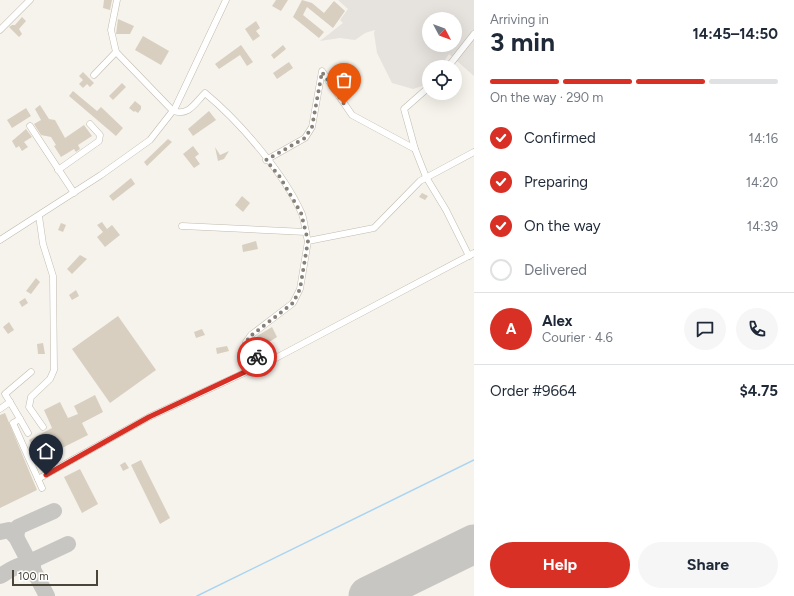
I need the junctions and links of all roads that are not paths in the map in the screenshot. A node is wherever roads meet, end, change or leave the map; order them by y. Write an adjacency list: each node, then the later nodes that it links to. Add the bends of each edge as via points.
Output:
1 (30, 0): 4 (street)
2 (117, 0): 6 (street, via 111,30)
3 (226, 0): 10 (street)
4 (0, 30)
5 (474, 34): 7 (street)
6 (116, 52): 8 (street); 10 (street)
7 (454, 60)
8 (94, 74)
9 (422, 93): 13 (street, via 404,109)
10 (173, 111): 15 (street, via 186,112 204,93 245,132); 18 (street, via 150,140)
11 (90, 124): 16 (street, via 100,135 99,140)
12 (30, 126): 16 (street)
13 (415, 149): 15 (street, via 352,115 322,72 312,127 305,138); 17 (street)
14 (474, 152): 17 (street)
15 (266, 160): 21 (street, via 280,177 301,213)
16 (58, 170): 18 (street)
17 (426, 177): 23 (street, via 374,228); 24 (street)
18 (74, 193): 19 (street)
19 (39, 216): 22 (street); 30 (street, via 43,244 53,276 54,370 50,379 31,397 29,407)
20 (182, 226): 21 (street)
21 (306, 232): 23 (street)
22 (0, 240)
23 (308, 241): 25 (street, via 300,289 293,303 251,335 246,342 249,349)
24 (471, 254): 25 (street)
25 (264, 363): 32 (street, via 149,417)
26 (31, 372): 27 (street, via 5,394)
27 (10, 402): 28 (street); 29 (street)
28 (0, 409)
29 (20, 419): 31 (street); 32 (street, via 13,423)
30 (43, 427)
31 (28, 433)
32 (38, 479): 33 (street)
33 (42, 488)

